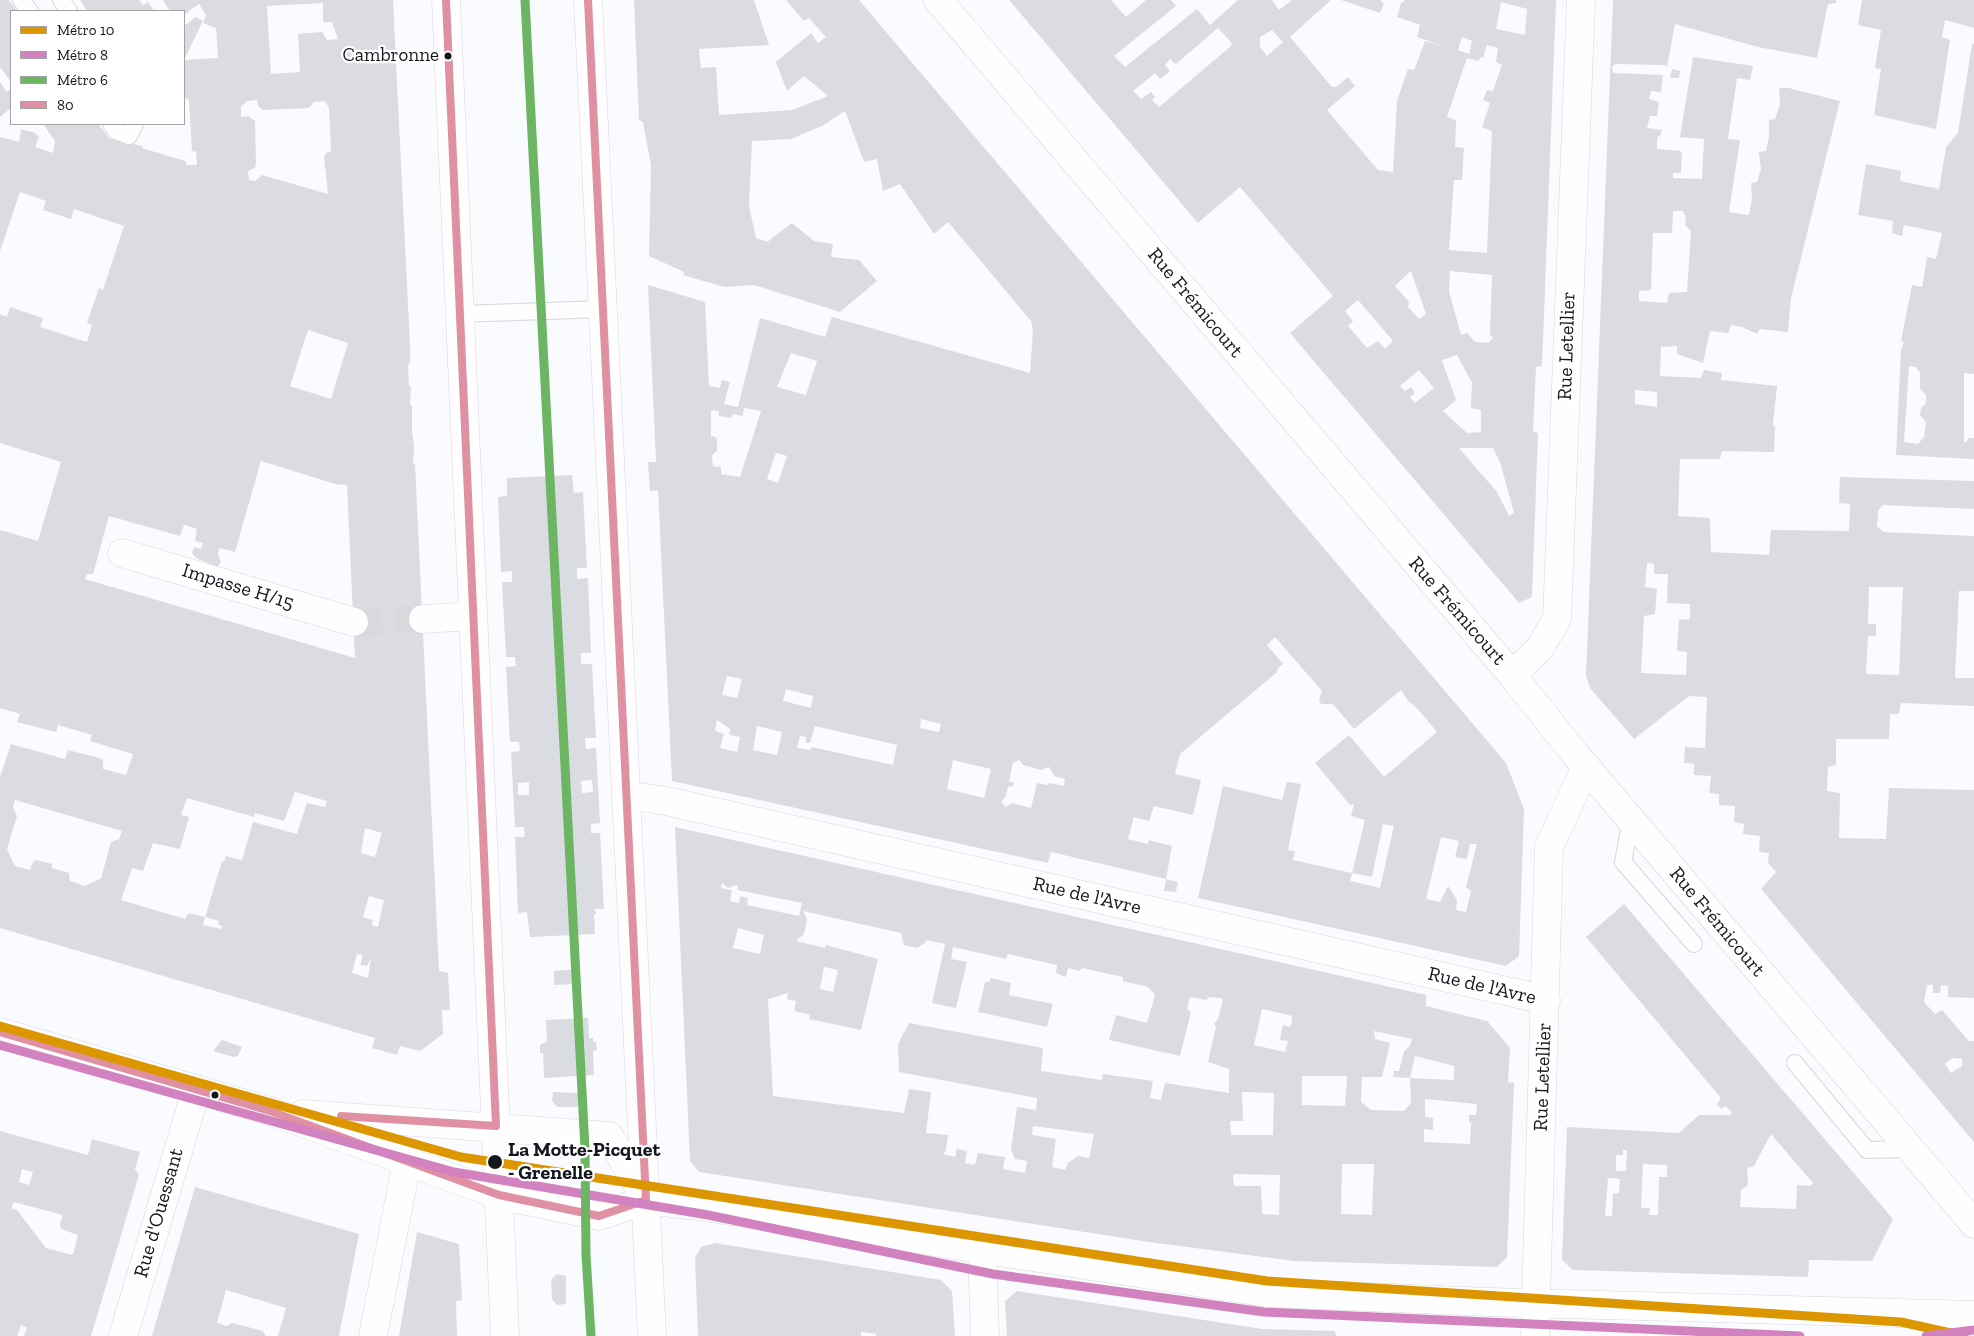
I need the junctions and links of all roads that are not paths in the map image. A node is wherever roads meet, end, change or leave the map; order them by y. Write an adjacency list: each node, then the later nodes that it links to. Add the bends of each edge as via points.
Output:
1 (446, 0): 8 (main road)
2 (588, 0): 7 (main road)
3 (938, 0): 13 (main road, Rue Frémicourt)
4 (1581, 0): 13 (main road, Rue Letellier, via 1557,618 1540,648)
5 (112, 125): 6 (lane, via 116,131 129,136)
6 (134, 125)
7 (603, 309): 8 (lane); 15 (main road)
8 (460, 314): 10 (main road)
9 (122, 553): 12 (main road, Impasse H/15)
10 (473, 616): 11 (main road); 23 (main road)
11 (423, 619)
12 (354, 622)
13 (1512, 675): 14 (main road, Rue Frémicourt)
14 (1586, 767): 16 (main road, Rue Frémicourt); 18 (main road, Rue Letellier, via 1549,847)
15 (627, 795): 18 (main road, Rue de l'Avre, via 666,801); 27 (main road)
16 (1631, 819): 17 (lane, via 1623,862); 24 (main road, Rue Frémicourt)
17 (1694, 944)
18 (1546, 1000): 30 (main road, Rue Letellier)
19 (0, 1032): 21 (main road)
20 (1795, 1063): 24 (lane, via 1867,1150)
21 (196, 1090): 22 (main road); 32 (main road, Rue d'Ouessant)
22 (273, 1112): 23 (main road); 25 (main road)
23 (496, 1126): 26 (main road); 27 (main road, via 609,1136)
24 (1909, 1150): 28 (main road, Rue Frémicourt)
25 (407, 1162): 26 (main road); 33 (main road)
26 (499, 1195): 27 (main road, via 600,1216); 34 (main road)
27 (646, 1200): 29 (main road); 35 (main road)
28 (1974, 1224)
29 (982, 1249): 30 (main road, via 1268,1293); 36 (main road)
30 (1536, 1304): 31 (main road); 37 (main road, Rue Letellier)
31 (1974, 1315)
32 (122, 1336)
33 (373, 1336)
34 (505, 1336)
35 (652, 1336)
36 (985, 1336)
37 (1535, 1336)

